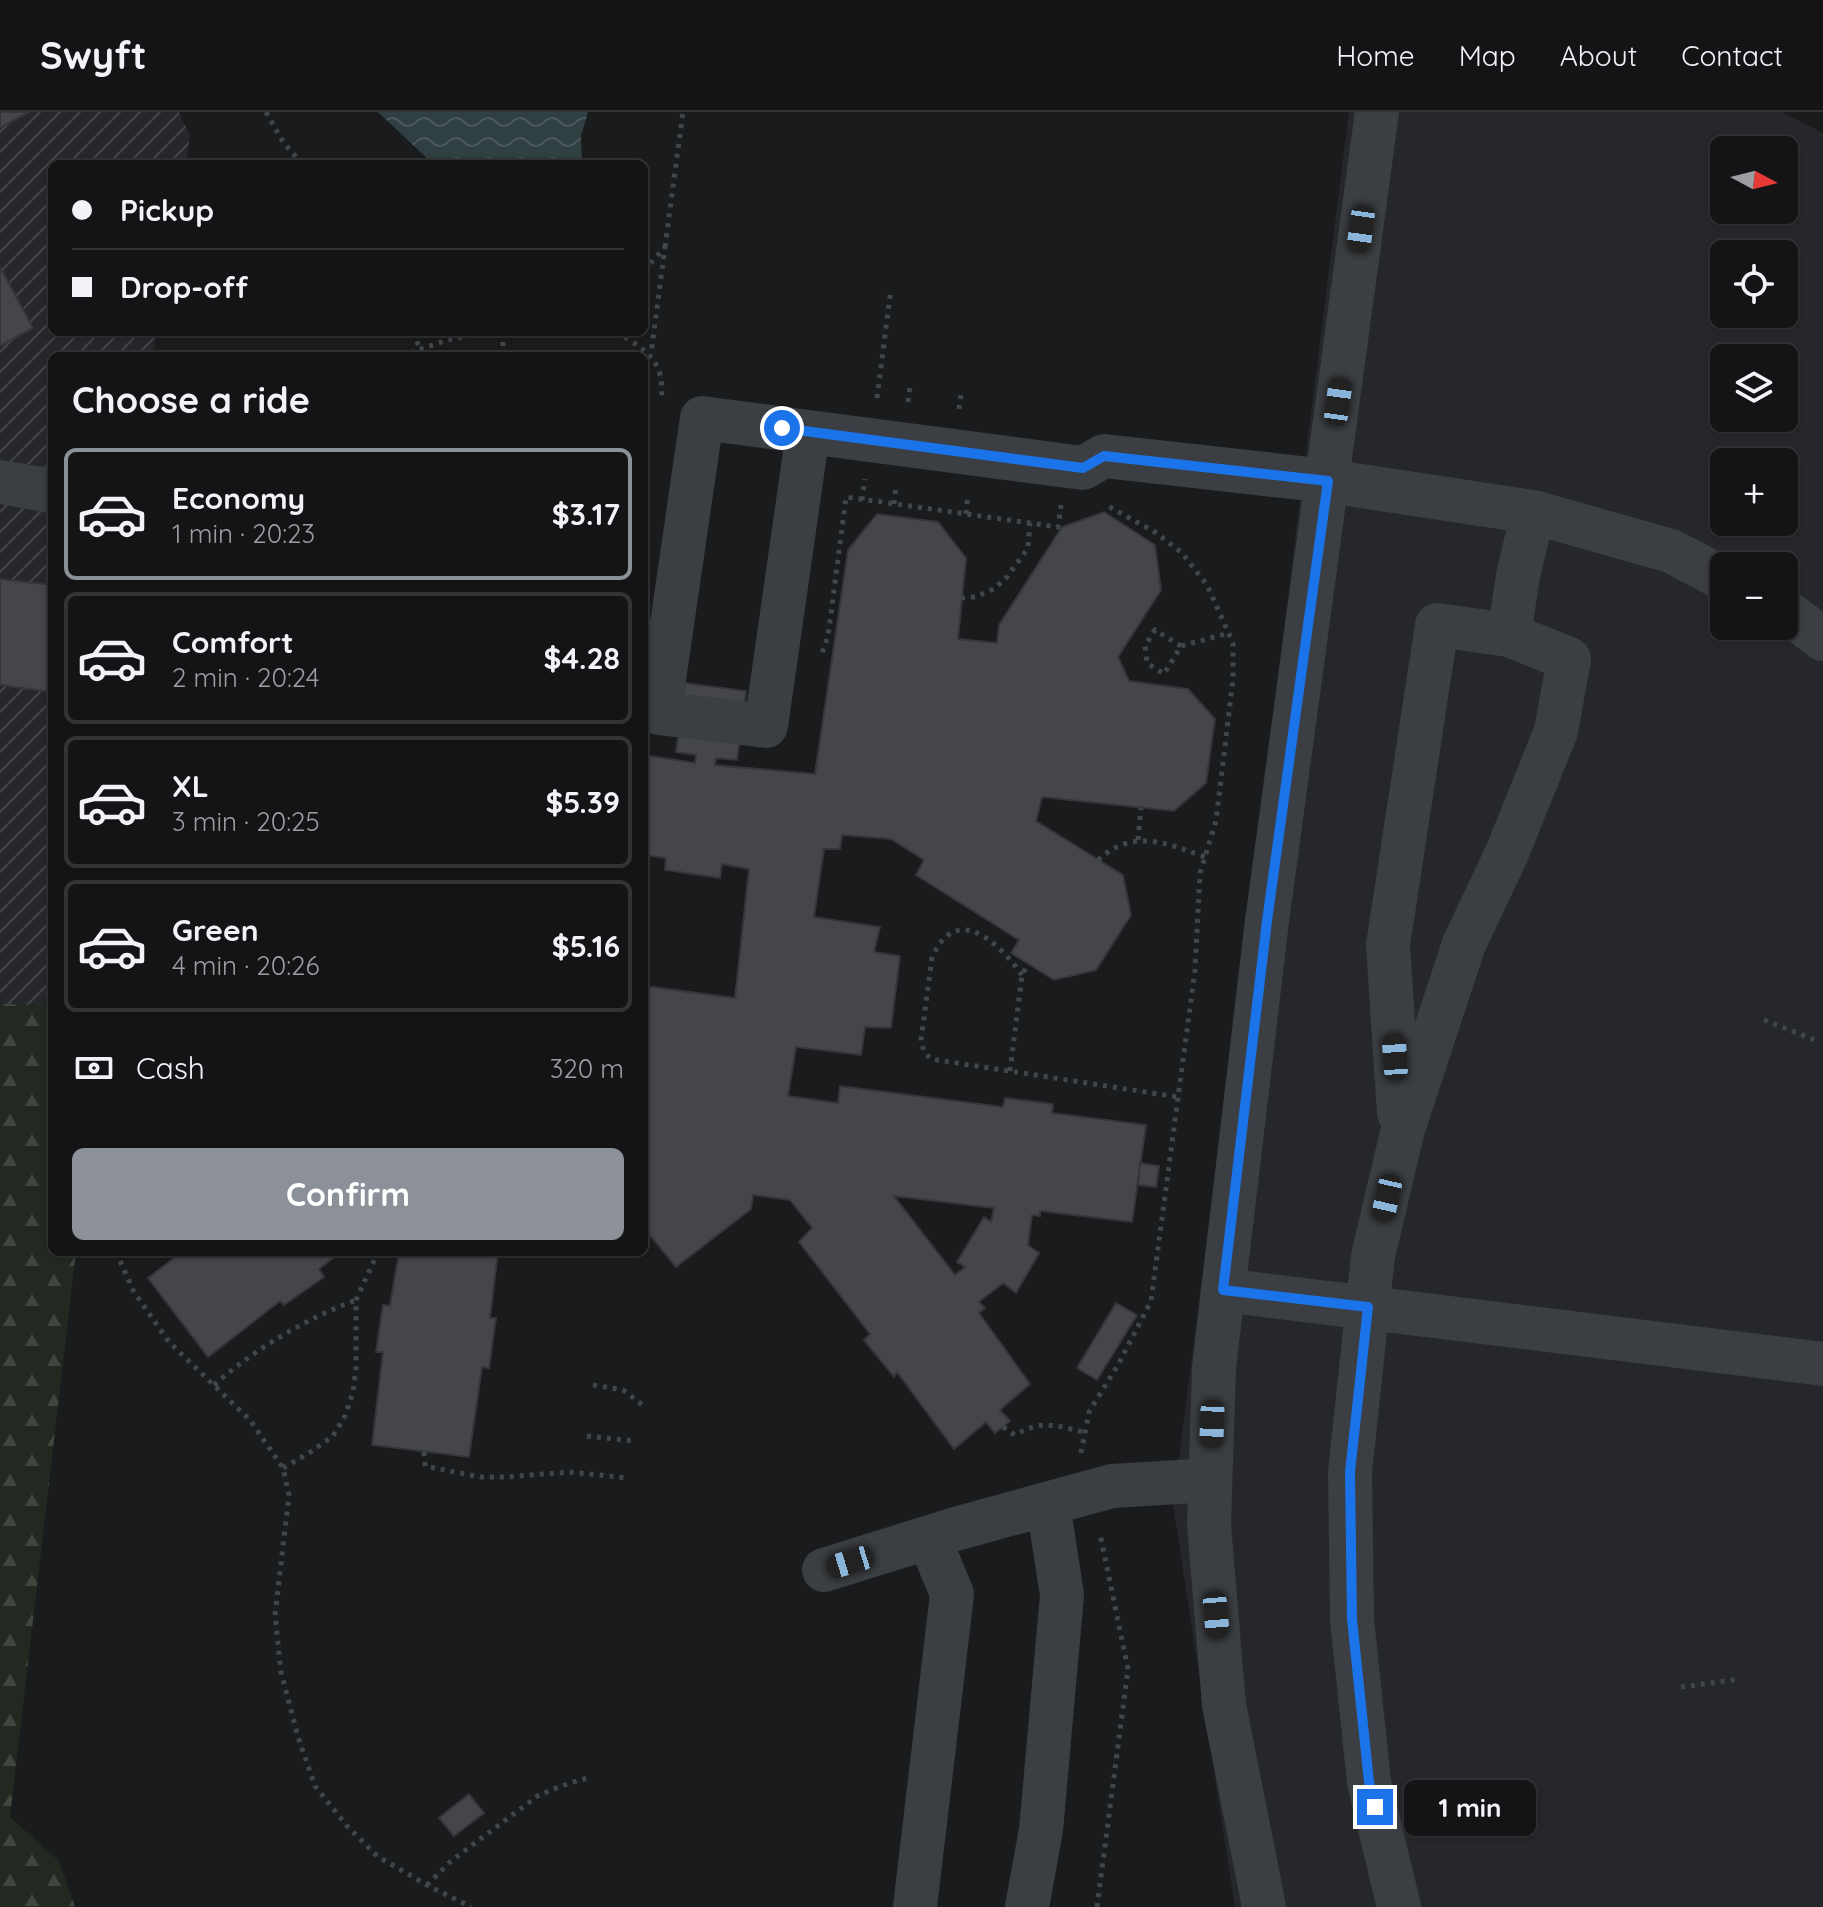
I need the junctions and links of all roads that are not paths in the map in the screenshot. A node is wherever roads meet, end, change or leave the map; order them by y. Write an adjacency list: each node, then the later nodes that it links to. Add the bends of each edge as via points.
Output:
1 (1377, 112): 3 (lane)
2 (808, 432): 2 (lane, via 702,418 659,713 766,726); 3 (lane, via 1083,468 1104,456)
3 (1328, 481): 6 (lane); 12 (lane)
4 (0, 482): 5 (lane)
5 (48, 490)
6 (1533, 512): 7 (lane, via 1671,551); 9 (lane)
7 (1710, 572)
8 (1798, 620): 10 (lane)
9 (1509, 635): 11 (lane, via 1569,659 1556,731 1464,944); 11 (lane, via 1437,625 1388,945)
10 (1823, 639)
11 (1400, 1140): 13 (lane, via 1373,1256)
12 (1223, 1290): 13 (lane); 15 (lane)
13 (1368, 1307): 14 (lane); 22 (lane, via 1350,1472 1352,1619 1369,1782)
14 (1823, 1364)
15 (1210, 1480): 16 (lane, via 1112,1486); 21 (lane, via 1224,1705)
16 (1048, 1504): 17 (lane); 20 (lane, via 1062,1595 1041,1830)
17 (929, 1538): 18 (lane); 19 (lane, via 952,1594)
18 (824, 1570)
19 (915, 1907)
20 (1027, 1907)
21 (1264, 1907)
22 (1399, 1907)

